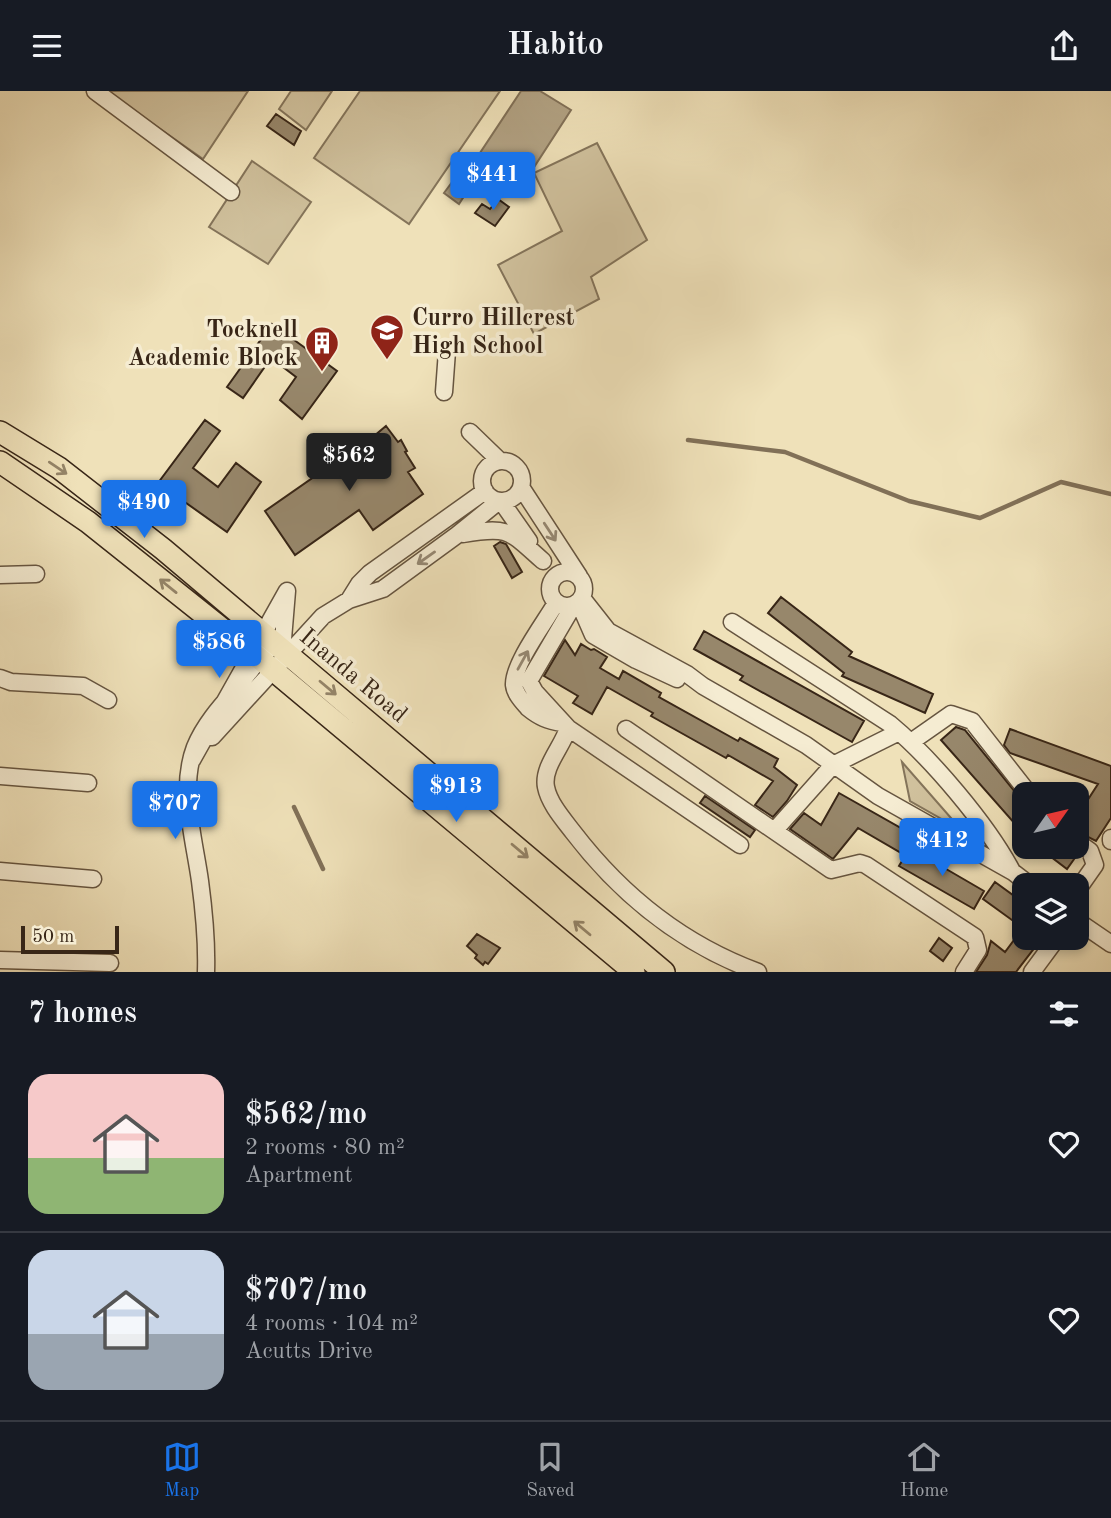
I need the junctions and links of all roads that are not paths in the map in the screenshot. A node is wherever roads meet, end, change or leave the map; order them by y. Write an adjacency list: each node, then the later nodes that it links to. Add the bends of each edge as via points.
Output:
1 (95, 91): 2 (street)
2 (231, 192)
3 (447, 351): 4 (street)
4 (444, 392)
5 (0, 432): 22 (main road, Inanda Road, one-way to 22, via 98,496)
6 (500, 461): 8 (street); 8 (street, via 470,432); 9 (street, via 513,464)
7 (0, 462): 23 (main road, Inanda Road, one-way to 7, via 88,521)
8 (485, 471): 10 (street)
9 (521, 487): 11 (street, via 514,497); 16 (street, one-way to 16)
10 (485, 491): 11 (street); 18 (street, via 370,573)
11 (500, 501): 12 (street); 13 (street)
12 (457, 535): 13 (street, via 504,530); 18 (street, one-way to 18, via 383,589)
13 (543, 561): 17 (street)
14 (36, 574): 15 (street)
15 (0, 575)
16 (579, 576): 17 (street, via 567,572); 19 (street, via 585,586)
17 (555, 577): 20 (street, via 550,593)
18 (349, 600): 29 (street, via 323,616)
19 (578, 602): 20 (street); 26 (street, via 529,681); 30 (street, via 604,635 663,673 703,686)
20 (556, 603): 26 (street, one-way to 20, via 535,713 519,698 514,682)
21 (732, 622): 28 (street)
22 (276, 643): 23 (street); 29 (street, via 283,639 287,591); 52 (main road, Inanda Road, one-way to 52)
23 (260, 659): 29 (street, via 208,723); 51 (main road, Inanda Road, one-way to 23)
24 (0, 678): 25 (street, via 83,686)
25 (108, 700)
26 (565, 725): 36 (street); 53 (street, via 545,784 550,799 596,862 629,894 701,949)
27 (626, 729): 35 (street)
28 (905, 737): 30 (street); 32 (street, via 951,715 972,721); 34 (street)
29 (192, 760): 50 (street, via 189,802)
30 (833, 765): 35 (street); 37 (street)
31 (0, 776): 33 (street)
32 (1020, 782)
33 (88, 783)
34 (986, 829): 37 (street); 42 (street)
35 (775, 830): 54 (street, via 831,870 866,865 975,937 978,950)
36 (740, 845)
37 (969, 848): 42 (street)
38 (1089, 850): 40 (street)
39 (1111, 859): 40 (street)
40 (1095, 865): 43 (street)
41 (0, 871): 44 (street)
42 (1013, 872)
43 (1089, 874)
44 (93, 879)
45 (1089, 929): 46 (street)
46 (1111, 944)
47 (1048, 950): 55 (street)
48 (0, 960): 49 (street)
49 (110, 963)
50 (206, 972)
51 (634, 972)
52 (664, 972)
53 (758, 972)
54 (964, 972)
55 (1032, 972)

